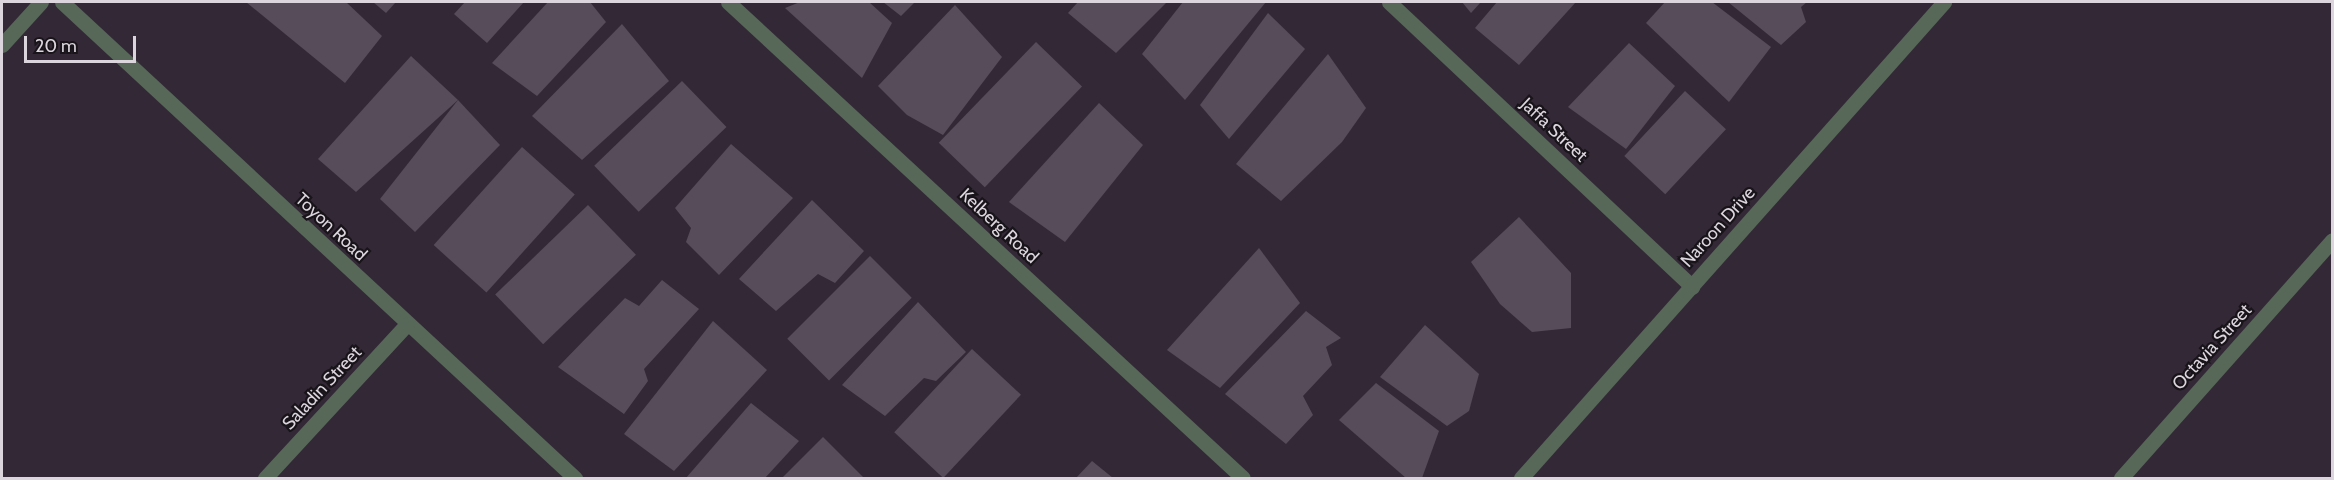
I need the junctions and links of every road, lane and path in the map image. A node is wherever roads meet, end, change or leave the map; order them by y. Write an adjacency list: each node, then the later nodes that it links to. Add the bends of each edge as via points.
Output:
1 (41, 2): 6 (street)
2 (62, 2): 9 (street, Toyon Road)
3 (1389, 2): 8 (street, Jaffa Street)
4 (1944, 2): 8 (street, Naroon Drive)
5 (736, 4): 12 (street, Kelberg Road)
6 (2, 45)
7 (2332, 240): 14 (street, Octavia Street)
8 (1692, 287): 13 (street, Naroon Drive)
9 (407, 324): 10 (street, Saladin Street); 11 (street, Toyon Road)
10 (265, 478)
11 (575, 478)
12 (1243, 478)
13 (1521, 478)
14 (2121, 478)

